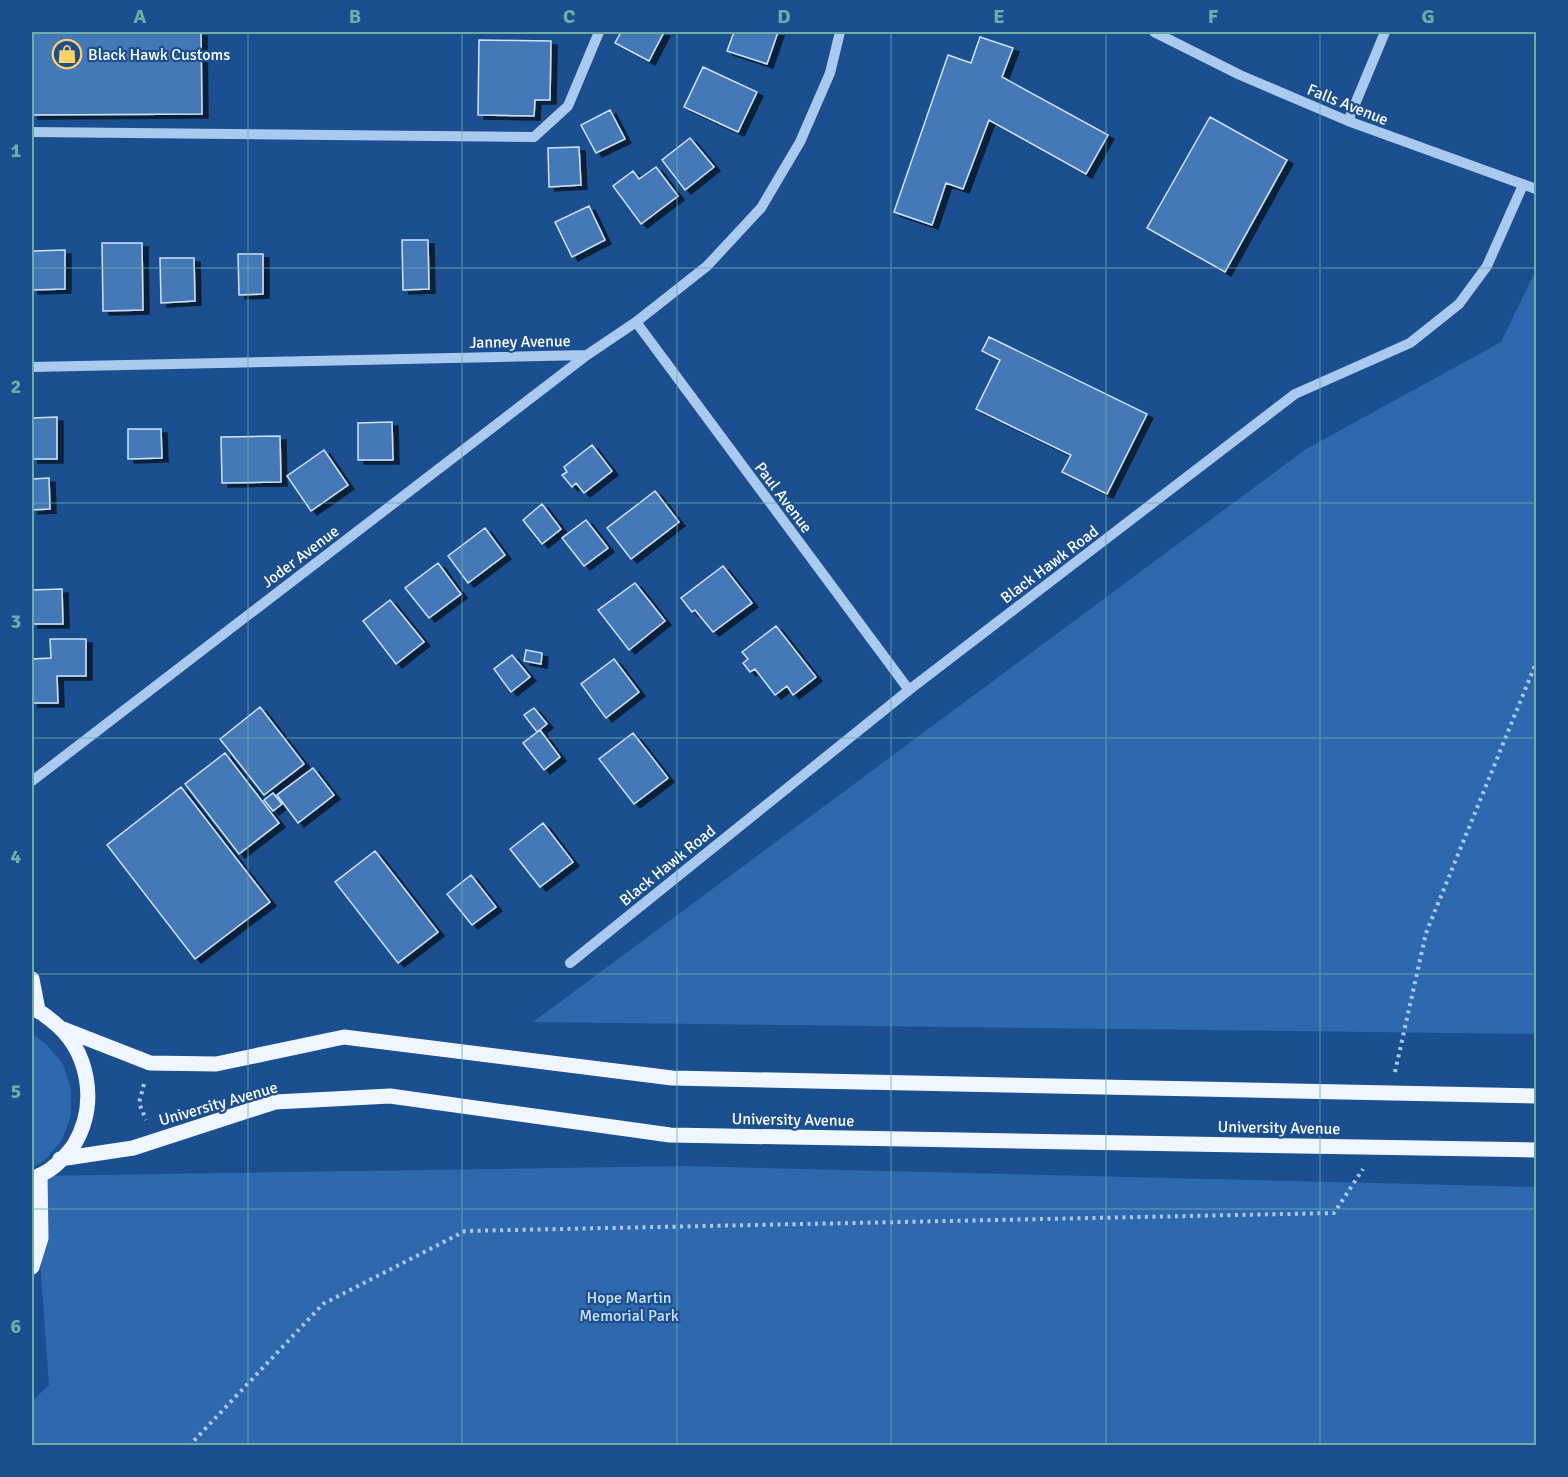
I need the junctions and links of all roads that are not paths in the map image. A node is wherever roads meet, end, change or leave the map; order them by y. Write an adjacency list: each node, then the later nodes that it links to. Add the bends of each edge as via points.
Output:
1 (599, 32): 6 (street, via 568,106 534,136)
2 (840, 32): 9 (street, Janney Avenue, via 830,73 800,142 761,208 707,266)
3 (1154, 32): 5 (street, Falls Avenue, via 1240,75)
4 (1384, 32): 5 (street)
5 (1348, 121): 7 (street, Falls Avenue)
6 (32, 132)
7 (1523, 185): 8 (street, Falls Avenue); 12 (street, Black Hawk Road, via 1487,266 1459,304 1410,343 1296,394)
8 (1536, 189)
9 (636, 322): 10 (street, Janney Avenue); 12 (street, Paul Avenue)
10 (587, 355): 11 (street, Janney Avenue); 13 (street, Joder Avenue)
11 (32, 367)
12 (909, 690): 14 (street, Black Hawk Road)
13 (32, 781)
14 (570, 963)
15 (32, 979): 16 (main road)
16 (34, 1009): 17 (main road)
17 (63, 1029): 18 (main road, University Avenue, via 150,1063 216,1064 344,1037 672,1078); 20 (main road, via 80,1055 88,1085 86,1117 74,1145)
18 (1536, 1096)
19 (1536, 1150): 20 (main road, University Avenue, via 670,1134 390,1096 275,1102 133,1148)
20 (60, 1160): 21 (main road)
21 (36, 1177): 22 (main road, via 41,1238)
22 (32, 1267)

